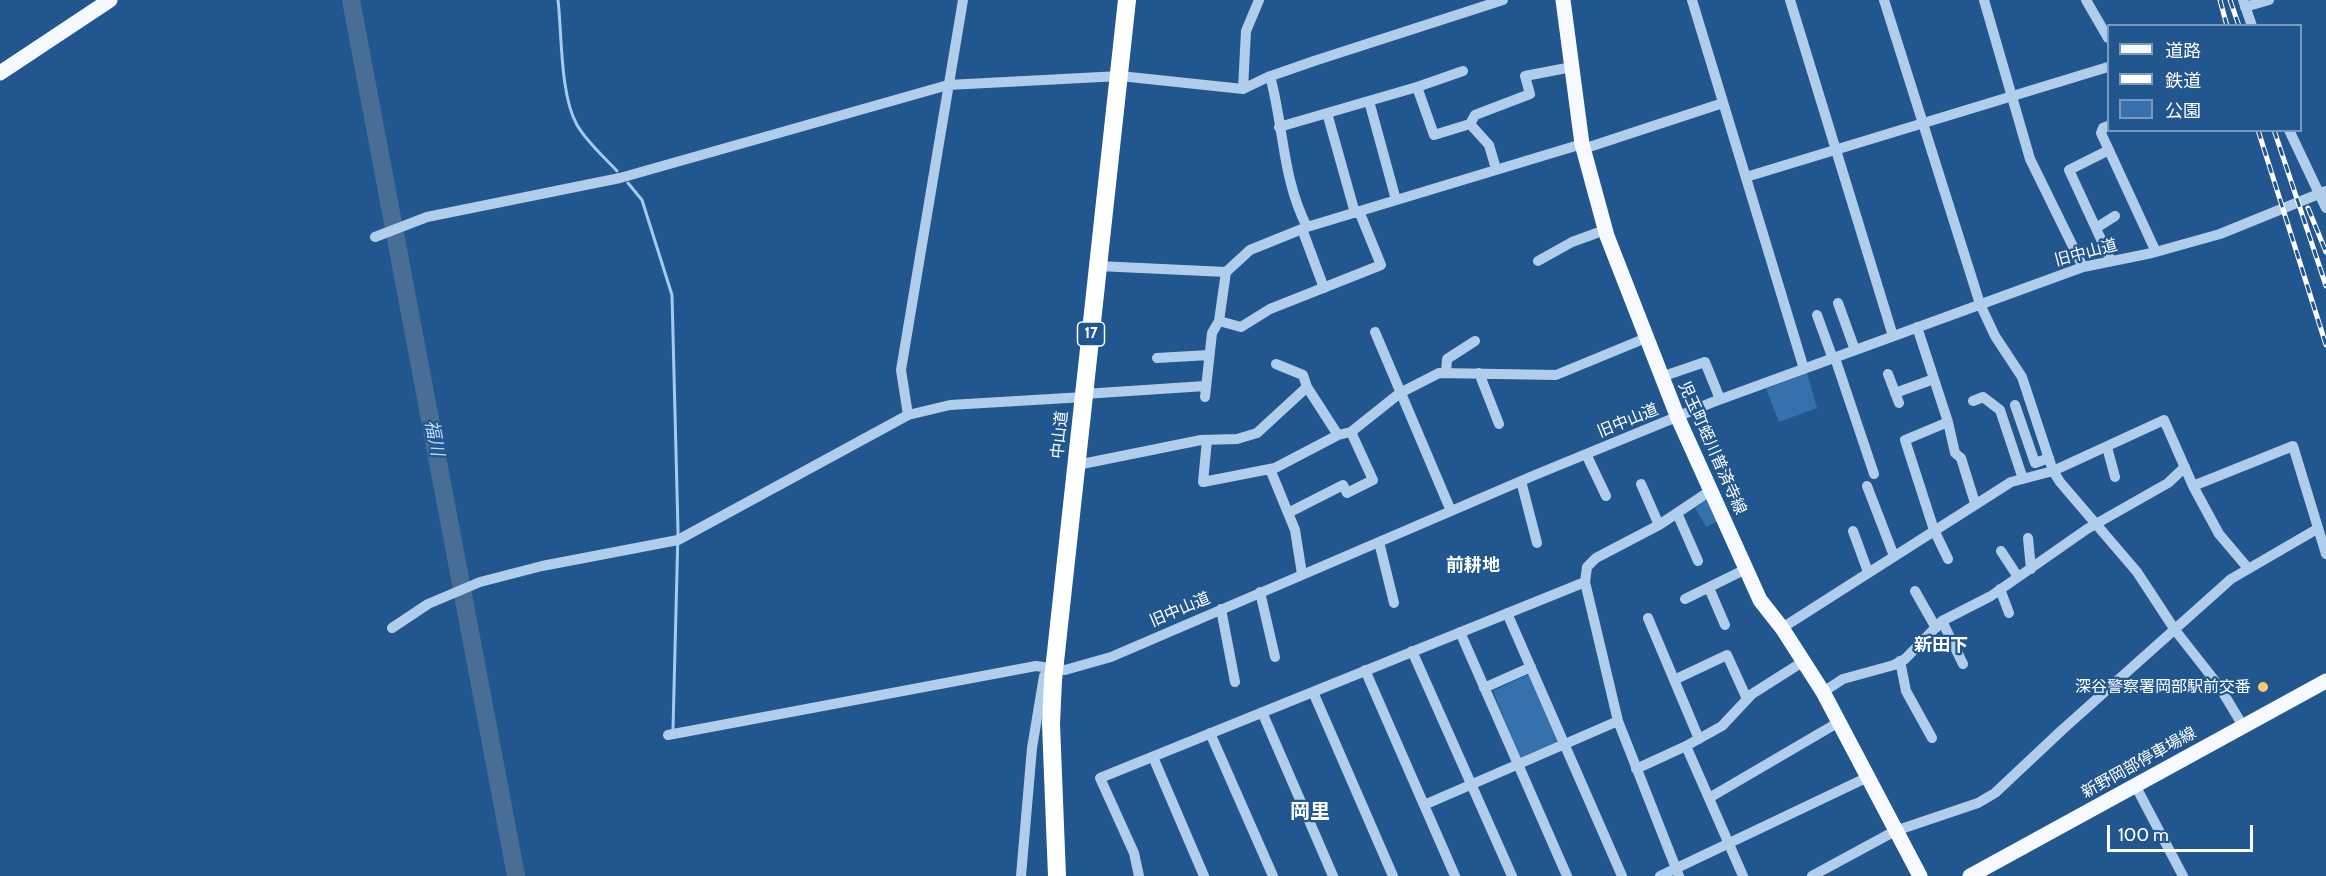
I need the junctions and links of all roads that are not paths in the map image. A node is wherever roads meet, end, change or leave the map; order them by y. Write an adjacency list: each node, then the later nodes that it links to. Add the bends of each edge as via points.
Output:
1 (110, 0): 19 (main road)
2 (963, 0): 22 (street)
3 (1127, 0): 20 (highway, 中山道 / 17)
4 (1259, 0): 24 (street, via 1246,31)
5 (1503, 0): 21 (street)
6 (1563, 0): 16 (main road, 児玉町蛭川普済寺線)
7 (1692, 0): 27 (street)
8 (1790, 0): 35 (street)
9 (1884, 0): 30 (street)
10 (1984, 0): 25 (street)
11 (2086, 0): 15 (street)
12 (2269, 0): 13 (street)
13 (2244, 4): 14 (street)
14 (2251, 24)
15 (2107, 35)
16 (1572, 67): 29 (street, via 1525,76 1530,94 1475,115); 34 (main road, 児玉町蛭川普済寺線)
17 (2107, 68): 25 (street)
18 (1463, 71): 23 (street)
19 (0, 73)
20 (1120, 76): 22 (street); 24 (street); 51 (highway, 中山道 / 17)
21 (1270, 76): 24 (street); 31 (street)
22 (948, 85): 47 (street, via 620,178 427,217); 81 (street, via 901,370)
23 (1418, 87): 26 (street); 29 (street, via 1434,135)
24 (1243, 89)
25 (2013, 97): 30 (street); 52 (street, via 2030,159)
26 (1369, 101): 28 (street); 40 (street)
27 (1723, 103): 34 (street); 38 (street)
28 (1327, 113): 31 (street); 42 (street)
29 (1470, 124): 37 (street, via 1489,145)
30 (1923, 124): 35 (street); 56 (street)
31 (1279, 127): 44 (street, via 1282,155)
32 (2107, 127): 36 (street, via 2101,134)
33 (2290, 132): 39 (street)
34 (1582, 146): 37 (street); 46 (main road, 児玉町蛭川普済寺線)
35 (1836, 150): 38 (street); 61 (street)
36 (2109, 150): 45 (street, via 2069,170); 48 (street)
37 (1496, 170): 40 (street)
38 (1746, 177): 69 (street)
39 (2323, 192): 41 (street); 48 (street, 旧中山道, via 2220,234)
40 (1396, 200): 42 (street)
41 (2326, 208)
42 (1357, 212): 44 (street); 54 (street, via 1381,265)
43 (2115, 216): 45 (street)
44 (1305, 228): 53 (street, via 1250,250); 54 (street)
45 (2096, 228): 50 (street)
46 (1605, 230): 49 (street); 62 (main road, 児玉町蛭川普済寺線)
47 (376, 236)
48 (2156, 252): 50 (street, 旧中山道)
49 (1538, 261)
50 (2111, 261): 52 (street, 旧中山道)
51 (1098, 266): 53 (street); 77 (highway, 中山道 / 17)
52 (2083, 267): 56 (street, 旧中山道)
53 (1226, 272): 58 (street)
54 (1324, 288): 58 (street, via 1270,309 1241,327)
55 (1838, 303): 64 (street)
56 (1980, 304): 59 (street, 旧中山道); 90 (street, via 2022,377)
57 (1817, 315): 67 (street)
58 (1219, 321): 65 (street, via 1212,333)
59 (1917, 327): 61 (street, 旧中山道); 74 (street)
60 (1375, 332): 76 (street)
61 (1893, 336): 64 (street, 旧中山道)
62 (1646, 338): 71 (street, via 1556,375); 73 (main road, 児玉町蛭川普済寺線)
63 (1475, 341): 70 (street, via 1447,359)
64 (1855, 350): 67 (street, 旧中山道)
65 (1209, 356): 66 (street); 77 (street, via 1205,392)
66 (1157, 358)
67 (1834, 358): 69 (street, 旧中山道); 95 (street)
68 (1276, 364): 75 (street, via 1303,375)
69 (1804, 369): 78 (street, 旧中山道)
70 (1446, 373): 71 (street); 76 (street)
71 (1479, 373): 84 (street)
72 (1888, 374): 74 (street, via 1897,398)
73 (1661, 377): 78 (street, via 1705,362); 82 (main road, 児玉町蛭川普済寺線)
74 (1934, 380): 83 (street)
75 (1307, 387): 86 (street); 87 (street, via 1257,433 1237,439)
76 (1400, 393): 85 (street); 105 (street)
77 (1084, 395): 81 (street, via 950,405); 91 (highway, 中山道 / 17)
78 (1720, 399): 82 (street, 旧中山道)
79 (1973, 401): 97 (street, via 1983,398 2000,410)
80 (2015, 405): 90 (street, via 2035,463)
81 (908, 415): 140 (street, via 678,540 480,582 428,604)
82 (1678, 418): 89 (street, 旧中山道); 102 (main road, 児玉町蛭川普済寺線)
83 (1948, 422): 104 (street, via 1955,453 1961,458); 111 (street, via 1905,440)
84 (1499, 424)
85 (1351, 432): 86 (street); 106 (street, via 1373,480 1347,493 1343,485)
86 (1338, 435): 93 (street)
87 (1207, 440): 91 (street); 93 (street, via 1203,482)
88 (2107, 447): 92 (street, via 2164,420); 94 (street); 96 (street)
89 (1586, 454): 98 (street, 旧中山道); 103 (street)
90 (2049, 458): 94 (street)
91 (1077, 465): 150 (highway, 中山道 / 17)
92 (2185, 467): 101 (street); 108 (street, via 2168,483)
93 (1270, 469): 106 (street)
94 (2054, 471): 97 (street); 108 (street)
95 (1874, 474)
96 (2115, 477)
97 (2023, 479): 104 (street)
98 (1521, 481): 105 (street, 旧中山道); 115 (street)
99 (1641, 484): 109 (street)
100 (1867, 486): 118 (street)
101 (2193, 486): 110 (street, via 2293,447); 121 (street, via 2219,534)
102 (1710, 491): 107 (street); 122 (main road, 児玉町蛭川普済寺線)
103 (1606, 496)
104 (1975, 503): 111 (street)
105 (1451, 511): 114 (street, 旧中山道)
106 (1288, 513): 125 (street, via 1295,530)
107 (1677, 513): 109 (street); 120 (street)
108 (2097, 523): 123 (street); 142 (street, via 2137,572)
109 (1659, 525): 127 (street, via 1596,558 1587,567)
110 (2317, 529): 117 (street); 121 (street)
111 (1934, 530): 118 (street); 119 (street)
112 (1853, 531): 124 (street)
113 (2028, 538): 123 (street)
114 (1379, 542): 125 (street, 旧中山道); 133 (street)
115 (1537, 543)
116 (2001, 551): 126 (street)
117 (2326, 554)
118 (1894, 556): 124 (street)
119 (1948, 559)
120 (1698, 561)
121 (2247, 567): 142 (street)
122 (1746, 569): 128 (street); 141 (main road, 児玉町蛭川普済寺線, via 1760,600)
123 (2031, 569): 126 (street)
124 (1868, 573): 141 (street)
125 (1302, 574): 131 (street, 旧中山道)
126 (2018, 577): 129 (street)
127 (1585, 582): 135 (street); 160 (street)
128 (1709, 588): 132 (street); 138 (street)
129 (2000, 590): 136 (street); 139 (street)
130 (1915, 591): 139 (street)
131 (1260, 592): 134 (street, 旧中山道); 145 (street)
132 (1685, 599)
133 (1394, 603)
134 (1221, 609): 150 (street, 旧中山道, via 1111,657 1065,670); 154 (street)
135 (1507, 613): 143 (street); 149 (street)
136 (2009, 613)
137 (1648, 618): 152 (street)
138 (1725, 625)
139 (1939, 625): 147 (street); 148 (street)
140 (392, 628)
141 (1782, 628): 146 (main road, 児玉町蛭川普済寺線)
142 (2175, 630): 162 (street, via 2214,679); 179 (street, via 1995,794)
143 (1460, 632): 144 (street); 155 (street)
144 (1412, 651): 151 (street); 175 (street)
145 (1275, 657)
146 (1804, 661): 157 (main road, 児玉町蛭川普済寺線); 158 (street)
147 (1900, 661): 157 (street, via 1843,678); 165 (street, via 1906,691)
148 (1963, 664)
149 (1531, 666): 155 (street); 167 (street)
150 (1054, 668): 164 (street, 旧中山道, via 1036,666); 169 (highway, 中山道 / 17); 171 (street, via 1044,676)
151 (1365, 670): 156 (street); 178 (street)
152 (1674, 680): 158 (street, via 1727,656); 166 (street)
153 (2326, 681): 162 (main road, 新野岡部停車場線)
154 (1235, 682)
155 (1484, 688): 172 (street)
156 (1313, 692): 159 (street); 188 (street)
157 (1823, 692): 161 (main road, 児玉町蛭川普済寺線)
158 (1747, 699): 166 (street, via 1722,726)
159 (1262, 712): 163 (street); 187 (street)
160 (1618, 721): 167 (street); 173 (street)
161 (1839, 722): 174 (main road, 児玉町蛭川普済寺線); 177 (street)
162 (2243, 726): 176 (main road, 新野岡部停車場線)
163 (1210, 733): 170 (street); 186 (street)
164 (668, 735)
165 (1932, 738)
166 (1699, 739): 168 (street)
167 (1564, 744): 172 (street); 192 (street)
168 (1686, 747): 173 (street); 177 (street)
169 (1052, 752): 171 (street); 171 (street, via 1038,749); 183 (highway, 中山道 / 17)
170 (1153, 757): 184 (street, via 1100,778 1134,853); 185 (street)
171 (1032, 764): 182 (street)
172 (1518, 764): 175 (street); 191 (street)
173 (1636, 769): 181 (street)
174 (1868, 777): 179 (main road, 児玉町蛭川普済寺線); 180 (street)
175 (1471, 785): 178 (street); 190 (street)
176 (2135, 785): 197 (main road, 新野岡部停車場線); 198 (street)
177 (1709, 798): 180 (street)
178 (1424, 805): 189 (street)
179 (1895, 831): 195 (street); 196 (main road, 児玉町蛭川普済寺線)
180 (1729, 845): 181 (street); 194 (street)
181 (1678, 873): 193 (street)
182 (1021, 876)
183 (1057, 876)
184 (1139, 876)
185 (1204, 876)
186 (1273, 876)
187 (1333, 876)
188 (1393, 876)
189 (1455, 876)
190 (1512, 876)
191 (1567, 876)
192 (1622, 876)
193 (1660, 876)
194 (1743, 876)
195 (1812, 876)
196 (1920, 876)
197 (1970, 876)
198 (2183, 876)

